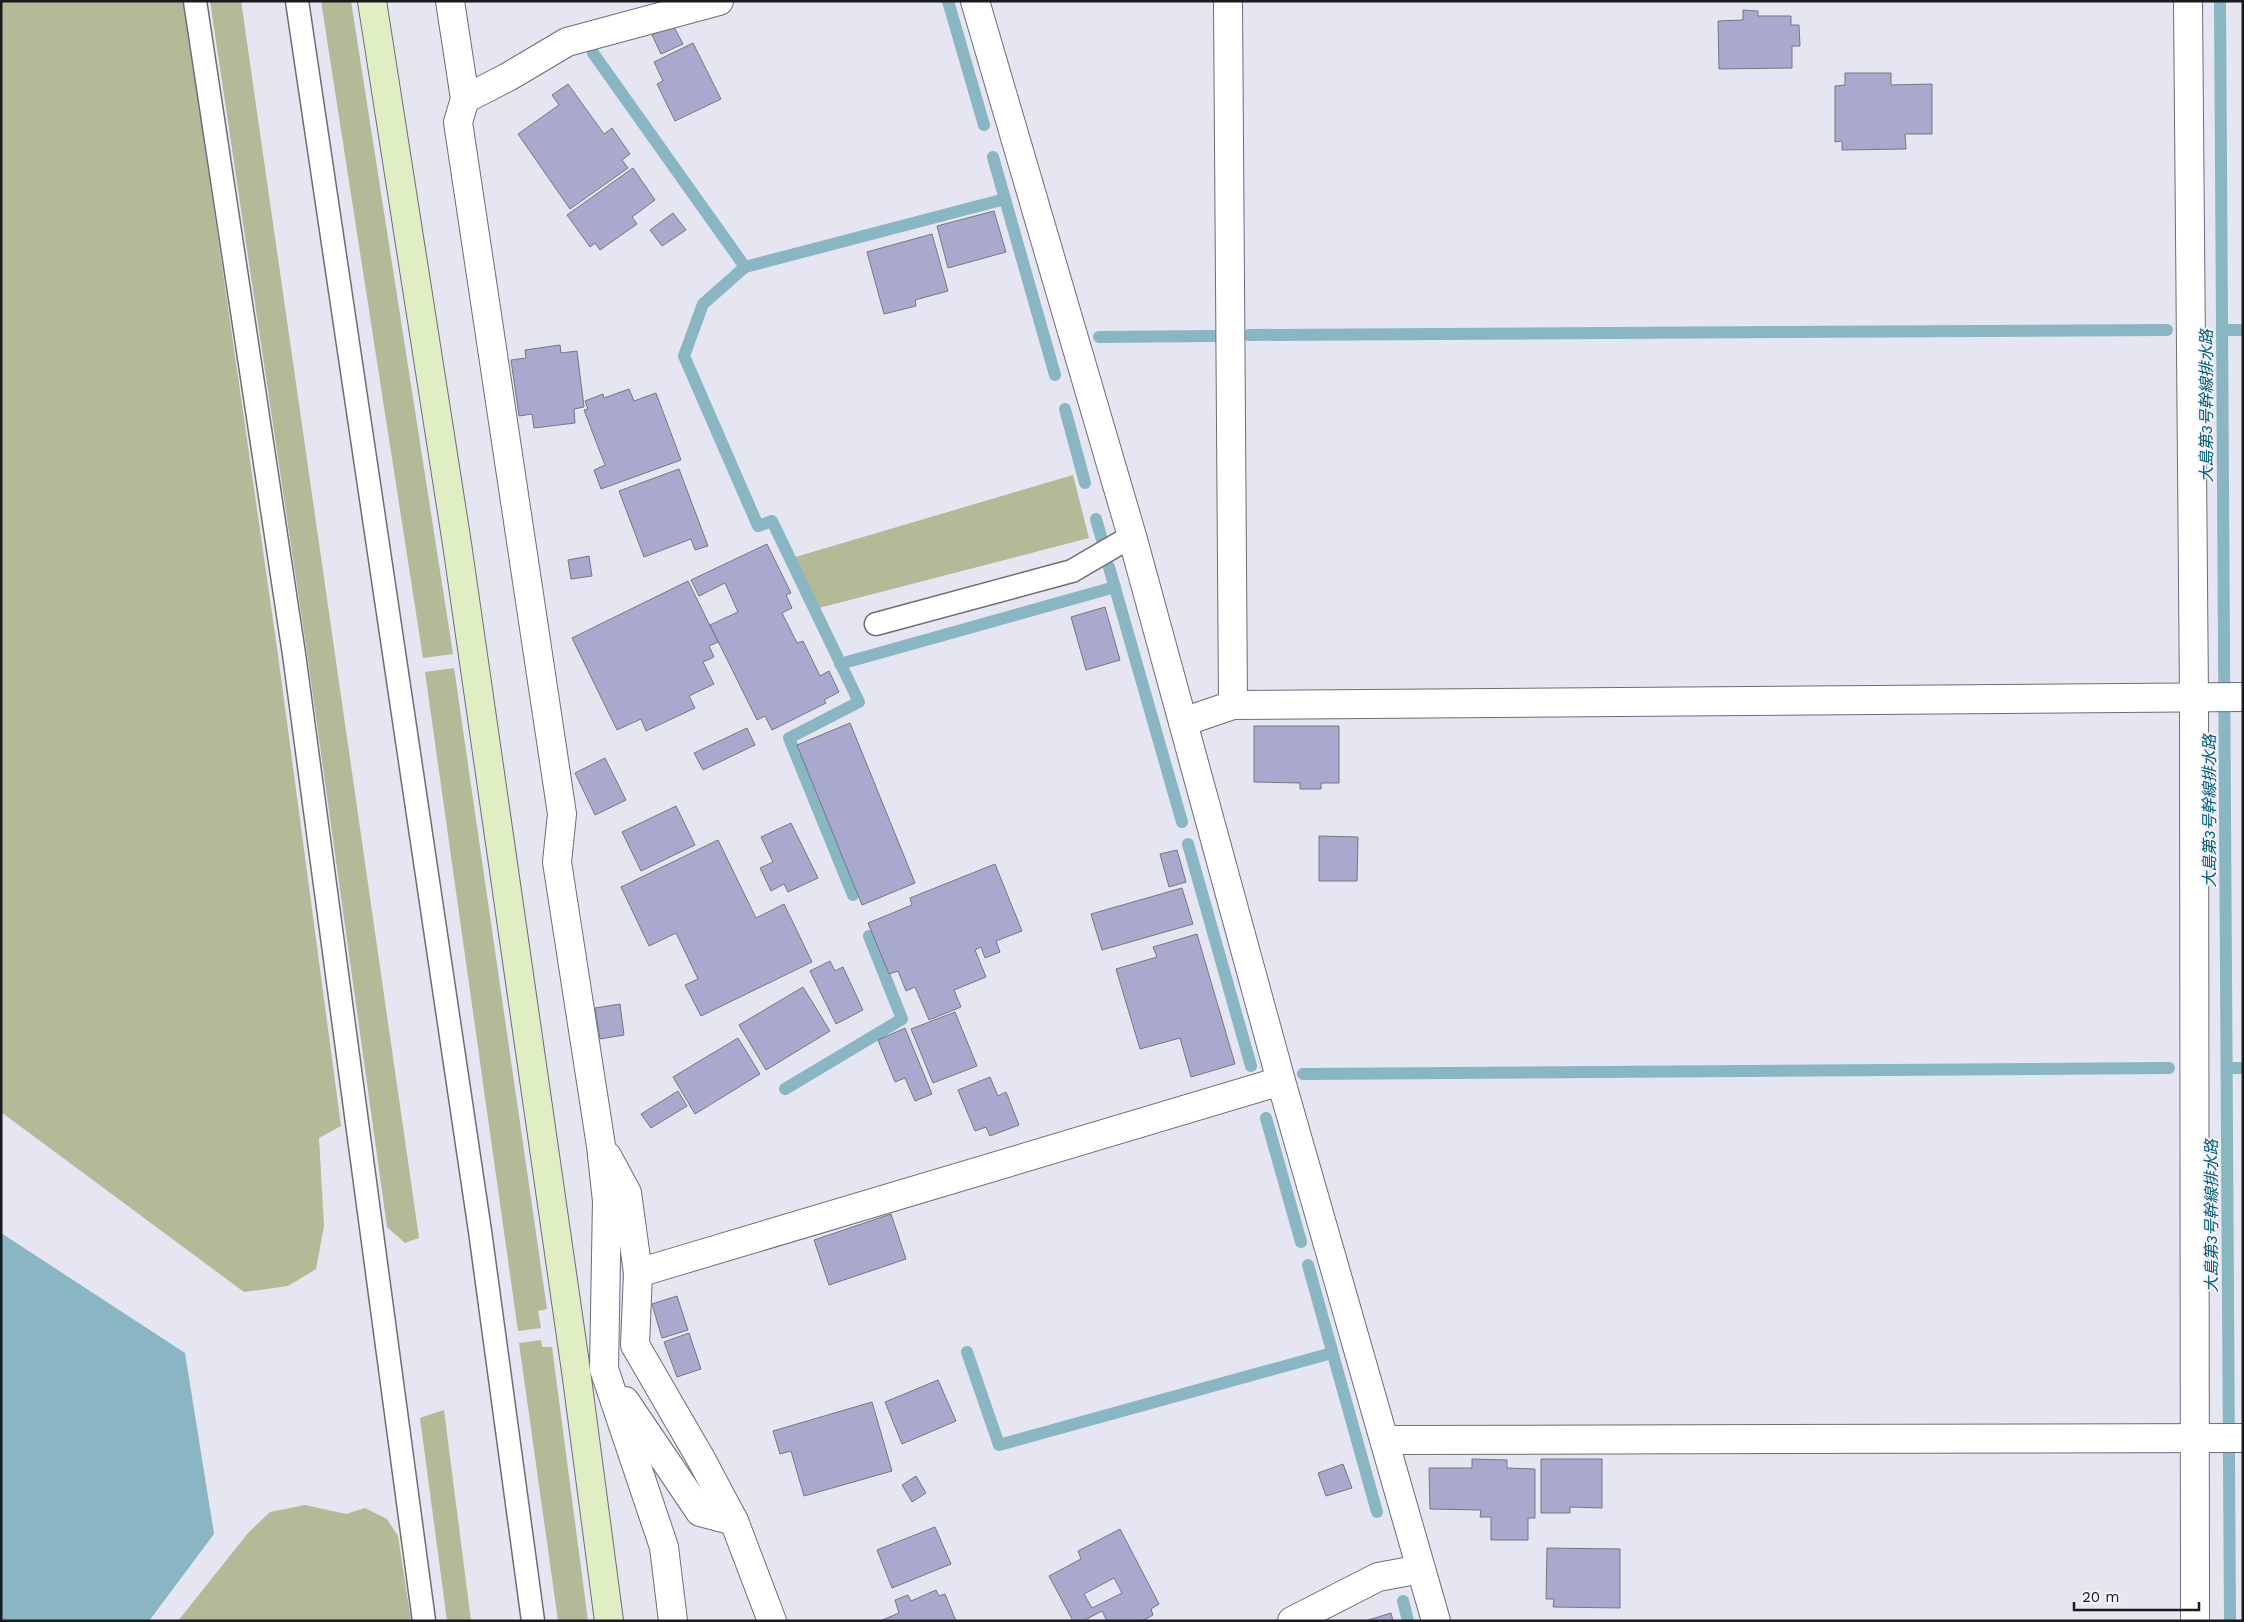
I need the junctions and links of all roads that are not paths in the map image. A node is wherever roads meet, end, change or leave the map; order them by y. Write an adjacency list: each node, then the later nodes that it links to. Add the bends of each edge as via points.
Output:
1 (195, 1): 27 (lane, via 292,644)
2 (297, 1): 28 (lane, via 480,1231)
3 (372, 1): 20 (street, via 457,544)
4 (450, 1): 9 (street)
5 (719, 1): 9 (street, via 567,42)
6 (975, 1): 10 (street)
7 (1228, 1): 14 (street)
8 (2188, 1): 13 (street)
9 (465, 99): 17 (street, via 458,122 562,814 557,862)
10 (1132, 536): 11 (lane, via 1072,570); 15 (street)
11 (876, 624)
12 (2243, 697): 13 (street)
13 (2200, 698): 14 (street); 22 (street)
14 (1233, 704): 15 (street)
15 (1183, 722): 16 (street)
16 (1282, 1081): 18 (street); 23 (street)
17 (601, 1146): 18 (street, via 628,1193); 19 (street, via 607,1201)
18 (638, 1273): 24 (street, via 636,1345)
19 (604, 1369): 20 (street); 24 (street, via 700,1512); 30 (street, via 664,1547)
20 (576, 1371): 29 (street)
21 (2243, 1438): 22 (street)
22 (2202, 1439): 23 (street); 33 (street)
23 (1385, 1440): 25 (street)
24 (734, 1520): 31 (street)
25 (1421, 1569): 26 (street, via 1378,1577); 32 (street)
26 (1295, 1620)
27 (424, 1621)
28 (533, 1621)
29 (610, 1621)
30 (673, 1621)
31 (772, 1621)
32 (1436, 1621)
33 (2195, 1621)

